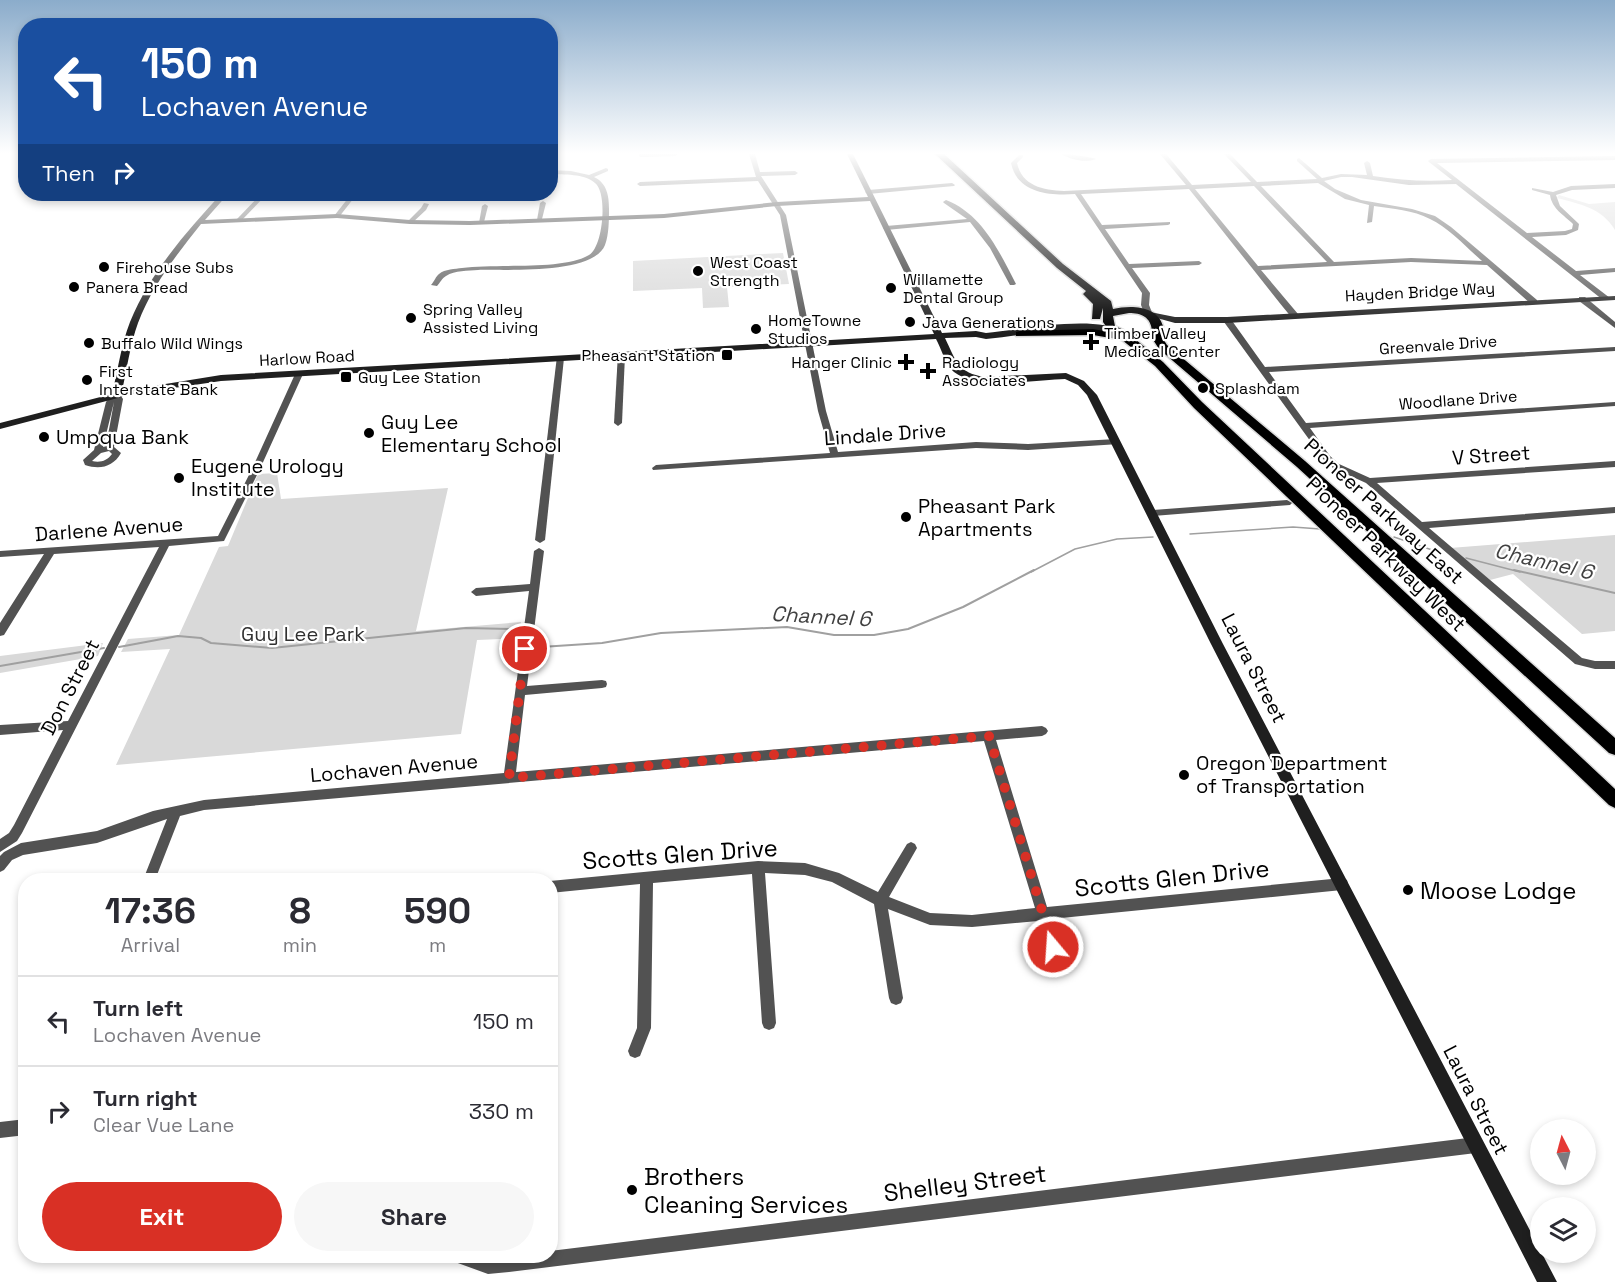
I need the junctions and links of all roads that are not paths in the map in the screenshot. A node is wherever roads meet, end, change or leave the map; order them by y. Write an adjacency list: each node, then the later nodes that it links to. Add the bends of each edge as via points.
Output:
1 (206, 214): 24 (main road)
2 (245, 214): 22 (street)
3 (419, 214): 25 (street)
4 (483, 214): 26 (street)
5 (540, 214): 21 (street)
6 (684, 214): 20 (main road)
7 (782, 214): 57 (street)
8 (879, 214): 30 (main road, Laura Street)
9 (966, 214): 23 (street)
10 (1005, 214): 39 (main road)
11 (1014, 214): 45 (main road, via 1077,271)
12 (1092, 214): 29 (street)
13 (1213, 214): 36 (street)
14 (1285, 214): 34 (street)
15 (1370, 214): 27 (street)
16 (1423, 214): 33 (street, via 1441,223)
17 (1497, 214): 31 (street)
18 (1565, 214): 31 (street, via 1576,224 1575,230)
19 (337, 216): 22 (main road); 25 (main road)
20 (605, 216): 21 (main road); 41 (street, via 602,244 591,257 560,264 461,269 442,275)
21 (539, 219): 26 (main road)
22 (239, 220): 24 (main road)
23 (973, 220): 30 (street); 40 (street)
24 (199, 222): 63 (main road, via 145,298 130,334)
25 (410, 222): 26 (main road)
26 (481, 222)
27 (1369, 222)
28 (1168, 224): 29 (street)
29 (1102, 227): 35 (street)
30 (886, 228): 56 (main road, Laura Street)
31 (1524, 235): 38 (street)
32 (1199, 262): 35 (street)
33 (1488, 263): 34 (street, via 1437,260); 44 (street)
34 (1332, 264): 36 (street)
35 (1129, 266): 46 (street, via 1146,293)
36 (1257, 268): 48 (street)
37 (1615, 270): 38 (street)
38 (1573, 273): 42 (street)
39 (1075, 277): 47 (main road, via 1107,303); 49 (main road, via 1098,303)
40 (1012, 284)
41 (435, 285)
42 (1610, 298): 43 (main road, Hayden Bridge Way)
43 (1582, 299): 44 (main road, Hayden Bridge Way); 51 (street)
44 (1534, 302): 48 (main road, Hayden Bridge Way)
45 (1132, 310): 46 (main road); 47 (main road)
46 (1148, 312): 50 (main road, Hayden Bridge Way, via 1175,321); 52 (main road, Pioneer Parkway East, via 1157,324)
47 (1108, 314): 49 (main road); 55 (main road, via 1108,323)
48 (1295, 316): 50 (main road, Hayden Bridge Way)
49 (1096, 317): 53 (main road)
50 (1227, 320): 52 (main road, Hayden Bridge Way); 61 (street)
51 (1615, 326)
52 (1157, 332): 55 (main road, Hayden Bridge Way); 92 (main road, Pioneer Parkway East, via 1163,347 1301,464)
53 (976, 334): 54 (main road); 56 (main road)
54 (1020, 334): 55 (main road, Hayden Bridge Way)
55 (1122, 335): 94 (main road, Pioneer Parkway West, via 1159,364)
56 (939, 336): 57 (main road, Harlow Road); 68 (main road, Laura Street, via 952,365 973,378 1051,376 1077,380 1092,395)
57 (809, 344): 59 (main road, Harlow Road); 71 (street, via 822,411)
58 (1615, 349): 61 (street, Greenvale Drive)
59 (621, 355): 60 (main road, Harlow Road); 65 (street)
60 (560, 358): 62 (main road, Harlow Road); 82 (street)
61 (1263, 370): 67 (street)
62 (299, 374): 63 (main road, Harlow Road, via 197,381); 79 (street, Darlene Avenue, via 221,539)
63 (116, 395): 66 (main road, Harlow Road); 69 (street, via 119,399); 70 (street, via 110,402)
64 (1615, 404): 67 (street, Woodlane Drive)
65 (618, 423)
66 (0, 426)
67 (1304, 426): 74 (street, via 1327,458)
68 (1116, 442): 71 (street, Lindale Drive, via 1028,447 976,445); 77 (main road, Laura Street)
69 (110, 448): 70 (street); 70 (street, via 117,453 111,461 90,465 87,460)
70 (98, 451)
71 (836, 455): 73 (street, Lindale Drive)
72 (1615, 464): 74 (street, V Street)
73 (656, 468)
74 (1369, 481): 78 (street)
75 (1287, 503): 77 (street)
76 (1615, 510): 78 (street)
77 (1153, 513): 101 (main road, Laura Street)
78 (1421, 525): 85 (street, via 1579,661)
79 (166, 543): 80 (street, Darlene Avenue); 88 (street, Don Street)
80 (51, 551): 81 (street, Darlene Avenue); 84 (street)
81 (0, 554)
82 (535, 587): 83 (street); 87 (street)
83 (476, 592)
84 (0, 632)
85 (1615, 665)
86 (602, 684): 87 (street)
87 (520, 690): 93 (street)
88 (72, 725): 89 (street); 97 (street, Don Street)
89 (0, 730)
90 (1042, 731): 91 (street, Lochaven Avenue)
91 (989, 736): 93 (street, Lochaven Avenue); 104 (street)
92 (1615, 748)
93 (509, 778): 95 (street, Lochaven Avenue, via 204,805)
94 (1615, 800)
95 (176, 811): 97 (street, Lochaven Avenue, via 97,837); 99 (street)
96 (911, 848): 103 (street)
97 (3, 853)
98 (758, 867): 100 (street, Scotts Glen Drive); 103 (street, Scotts Glen Drive, via 805,869 834,877); 107 (street)
99 (152, 873)
100 (647, 878): 102 (street, Scotts Glen Drive); 108 (street, via 644,1028)
101 (1342, 884): 104 (street, Scotts Glen Drive); 111 (main road, Laura Street)
102 (558, 885)
103 (880, 900): 104 (street, Scotts Glen Drive, via 930,919 972,921); 106 (street)
104 (1042, 914): 105 (street, via 1053,947)
105 (1045, 967)
106 (896, 998)
107 (769, 1023)
108 (634, 1051)
109 (18, 1128): 110 (street)
110 (0, 1130)
111 (1476, 1145): 112 (street, Shelley Street); 115 (main road, Laura Street)
112 (558, 1258)
113 (480, 1263): 114 (street, Shelley Street)
114 (517, 1263)
115 (1546, 1282)

